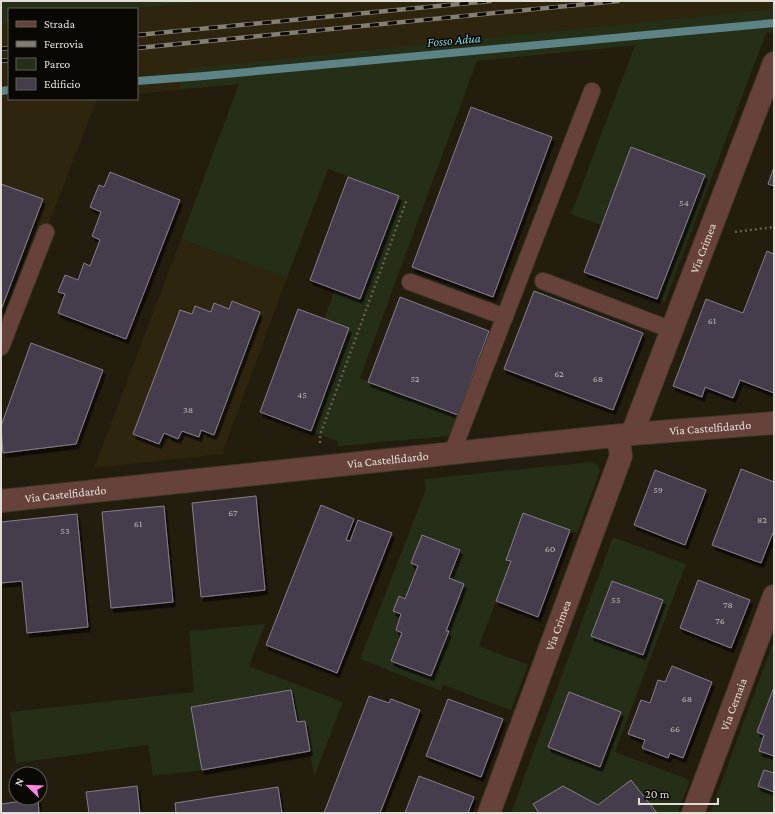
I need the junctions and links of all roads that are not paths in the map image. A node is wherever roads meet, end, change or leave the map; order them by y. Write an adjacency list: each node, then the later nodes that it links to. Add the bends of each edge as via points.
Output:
1 (774, 63): 7 (street, Via Crimea)
2 (592, 91): 6 (lane)
3 (46, 232): 8 (lane)
4 (410, 282): 6 (lane)
5 (543, 282): 7 (lane)
6 (505, 317): 11 (lane)
7 (672, 330): 10 (street, Via Crimea)
8 (1, 347)
9 (774, 423): 10 (street, Via Castelfidardo)
10 (625, 435): 11 (street, Via Castelfidardo); 14 (street, Via Crimea, via 621,456)
11 (452, 453): 12 (street, Via Castelfidardo)
12 (1, 501)
13 (774, 596): 15 (street, Via Cernaia)
14 (489, 813)
15 (693, 813)

